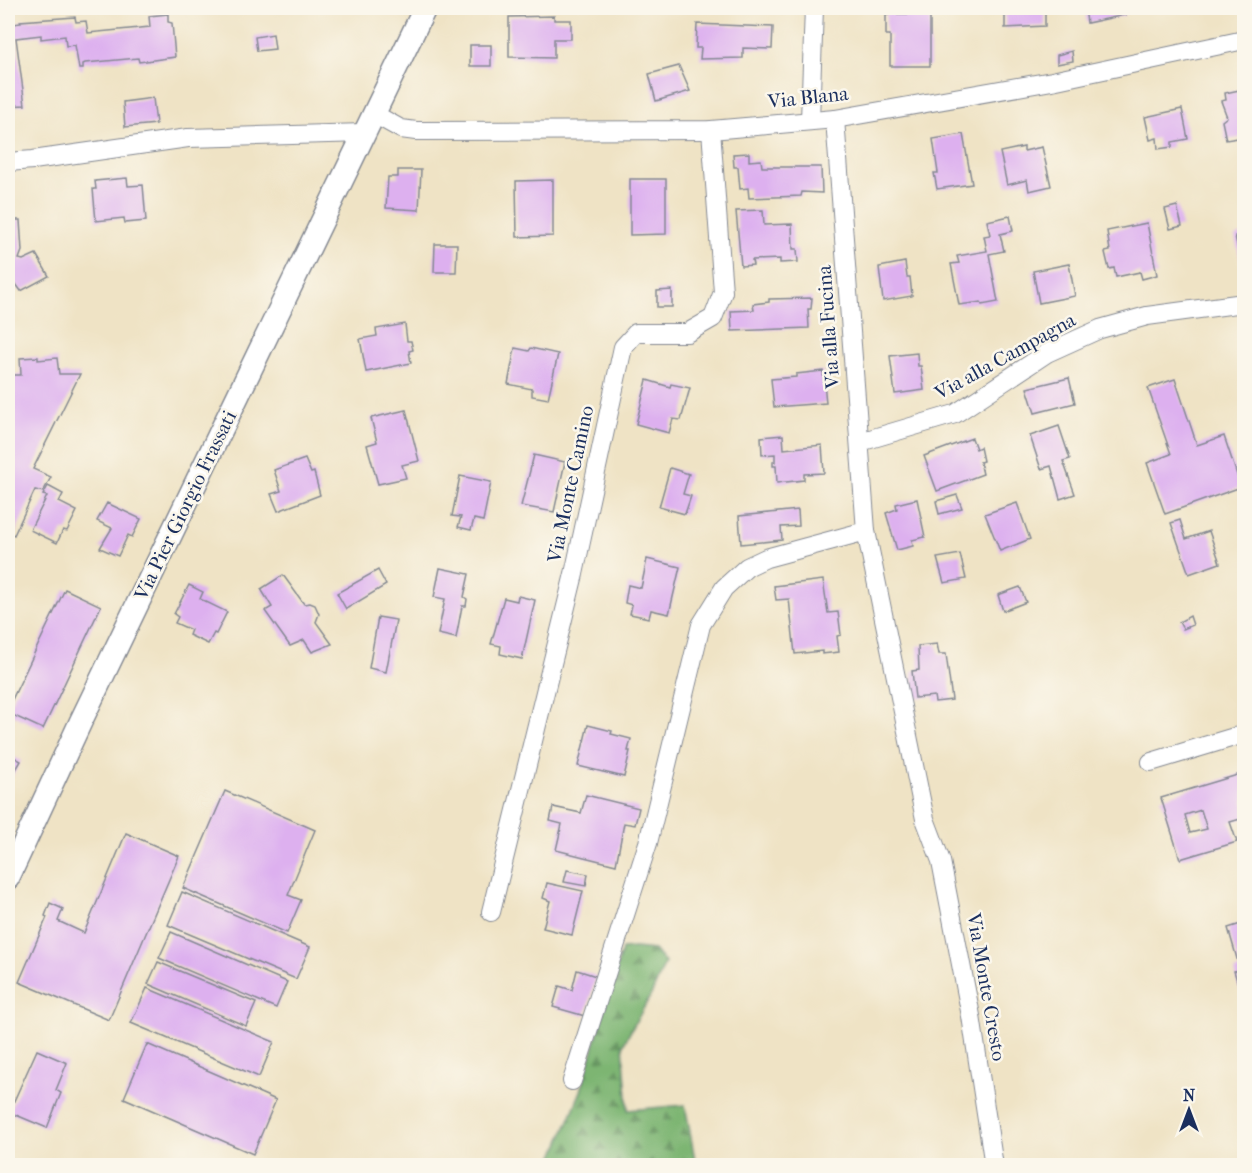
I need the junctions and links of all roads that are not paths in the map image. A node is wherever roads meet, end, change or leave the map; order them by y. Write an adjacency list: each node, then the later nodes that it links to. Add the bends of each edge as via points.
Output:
1 (425, 8): 6 (street, Via Pier Giorgio Frassati)
2 (814, 8): 5 (street)
3 (1245, 40): 4 (street, Via Blana, via 1052,81)
4 (835, 119): 5 (street, Via Blana); 10 (street, Via alla Fucina)
5 (810, 120): 7 (street, Via Blana)
6 (369, 124): 7 (street, Via Blana, via 416,131); 8 (street, via 188,138); 14 (street, Via Pier Giorgio Frassati)
7 (711, 129): 15 (street, Via Monte Camino, via 723,292 713,318 687,333 636,333 623,347 574,574)
8 (8, 162)
9 (1245, 303): 10 (street, Via alla Campagna, via 1147,316 1100,329 1047,352 955,414)
10 (860, 442): 11 (street, Via alla Fucina)
11 (866, 531): 16 (street, via 766,558 747,567 724,588 701,624 648,843); 17 (street, Via Monte Cresto, via 925,819 944,872)
12 (1245, 734): 13 (street)
13 (1151, 762)
14 (8, 878)
15 (491, 912)
16 (572, 1081)
17 (994, 1166)

